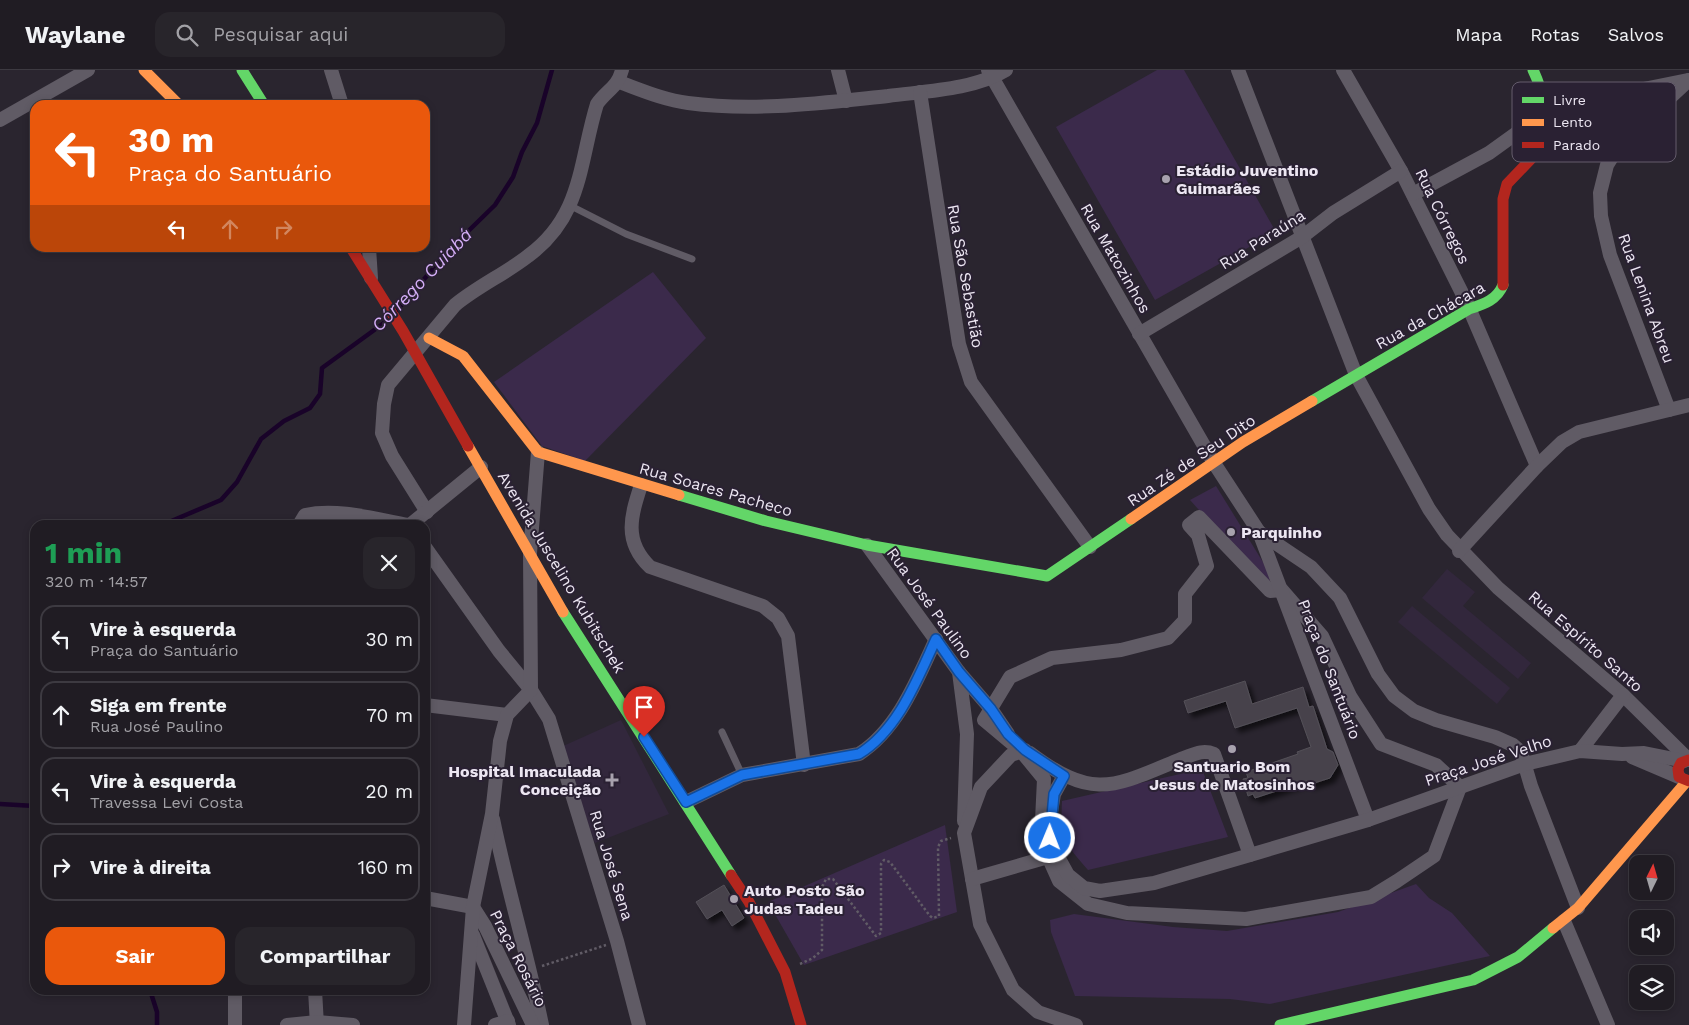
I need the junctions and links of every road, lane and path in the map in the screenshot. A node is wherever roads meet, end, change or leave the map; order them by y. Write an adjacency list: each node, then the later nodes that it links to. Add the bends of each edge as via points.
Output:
1 (88, 70): 17 (street)
2 (144, 70): 18 (street)
3 (242, 70): 19 (street)
4 (331, 70): 20 (street)
5 (838, 70): 21 (street)
6 (1006, 70): 10 (street)
7 (1238, 70): 30 (street, Rua Espírito Santo)
8 (1343, 70): 27 (street, Rua Córregos)
9 (1533, 70): 13 (street, Rua da Chácara)
10 (990, 74): 15 (street); 36 (street, Rua Matozinhos)
11 (620, 76): 21 (street, via 686,103 792,107); 29 (street, via 597,104)
12 (1689, 80): 14 (street); 16 (street, Rua Lenina Abreu)
13 (1539, 82)
14 (1676, 83)
15 (920, 92): 21 (street); 53 (street, Rua São Sebastião, via 959,344 971,382)
16 (1676, 92)
17 (35, 100)
18 (174, 100)
19 (261, 100)
20 (340, 100)
21 (846, 101)
22 (30, 103): 23 (street)
23 (0, 120)
24 (1512, 137): 28 (street, via 1490,153)
25 (1528, 162): 35 (street, Rua da Chácara, via 1507,184 1502,291 1497,298)
26 (1609, 162): 41 (street, Rua Lenina Abreu, via 1600,193 1601,216 1610,255)
27 (1402, 171): 28 (street, Rua Córregos); 30 (street, Rua Paraúna, via 1333,213)
28 (1413, 194): 35 (street, Rua Córregos)
29 (572, 206): 33 (lane, via 626,234); 37 (street, via 530,256 468,295)
30 (1302, 237): 36 (street, Rua Paraúna); 39 (street, Rua Espírito Santo)
31 (354, 252): 34 (street, Avenida Juscelino Kubitschek)
32 (369, 252): 34 (street)
33 (692, 259)
34 (372, 281): 38 (street, Avenida Juscelino Kubitschek)
35 (1469, 309): 39 (street, Rua da Chácara); 44 (street, Rua Córregos)
36 (1139, 334): 43 (street, Rua Matozinhos)
37 (429, 338): 38 (street); 42 (street, via 463,356)
38 (415, 352): 45 (street, Avenida Juscelino Kubitschek); 47 (street, via 388,385 382,433 392,456)
39 (1356, 375): 43 (street, Rua Zé de Seu Dito, via 1243,442); 54 (street, Rua Espírito Santo, via 1429,509)
40 (1689, 405): 41 (street)
41 (1669, 410): 44 (street, via 1579,432 1562,442)
42 (538, 452): 46 (street, Rua Soares Pacheco); 55 (street)
43 (1214, 463): 51 (street, Rua Matozinhos); 53 (street, Rua Zé de Seu Dito)
44 (1537, 466): 54 (street)
45 (481, 467): 47 (street); 55 (street, Avenida Juscelino Kubitschek)
46 (641, 484): 52 (street, Rua Soares Pacheco, via 766,521); 72 (street, via 630,520 639,557 650,567 763,606 778,618 788,636)
47 (427, 512): 50 (street)
48 (302, 520): 49 (street, via 313,514 345,514)
49 (380, 520)
50 (416, 520)
51 (1259, 532): 58 (street, Praça do Santuário); 71 (street, via 1311,567 1340,598 1378,674 1394,696 1414,711 1495,736 1513,745 1522,752)
52 (867, 545): 57 (street, Rua Soares Pacheco); 59 (street, Rua José Paulino)
53 (1090, 548): 57 (street, Rua Zé de Seu Dito)
54 (1460, 551): 62 (street, Rua Espírito Santo, via 1498,588)
55 (530, 553): 61 (street); 77 (street, Avenida Juscelino Kubitschek, via 570,624)
56 (430, 554): 61 (street, Rua José Sena, via 498,651)
57 (1046, 576)
58 (1282, 590): 64 (street, via 1270,591 1199,517 1189,525 1198,535 1207,566 1185,594 1185,620 1168,638 1121,650 1052,658 1010,677); 76 (street, via 1322,636 1350,696 1381,744 1436,765); 79 (street, Praça do Santuário)
59 (936, 639): 60 (street, Rua José Paulino); 72 (street, via 912,689 889,728 874,745 859,754)
60 (959, 672): 64 (street); 80 (street, Rua José Paulino, via 967,734)
61 (531, 690): 65 (street); 89 (street, Rua José Sena, via 549,719)
62 (1623, 695): 68 (street); 70 (street, Rua Espírito Santo)
63 (430, 706): 65 (street)
64 (991, 709): 67 (street, via 984,720)
65 (507, 716): 78 (street, via 500,740)
66 (722, 732): 73 (lane)
67 (1023, 750): 74 (street); 80 (street, via 1012,755 981,788); 82 (street, via 1044,779 1041,841)
68 (1580, 751): 69 (street, Praça José Velho); 71 (street, Praça José Velho)
69 (1622, 754): 70 (street, Praça José Velho, via 1644,752); 75 (street, Praça José Velho, via 1656,765)
70 (1687, 760): 75 (street, via 1678,769)
71 (1526, 764): 76 (street, Praça José Velho); 86 (street, via 1543,820)
72 (804, 765): 73 (street)
73 (742, 775): 77 (street)
74 (1064, 776): 81 (street, via 1096,786 1122,783 1200,752 1214,754); 82 (street, via 1054,794 1050,818)
75 (1685, 780): 86 (street, via 1679,793)
76 (1460, 787): 79 (street, Praça José Velho); 82 (street, via 1434,856 1397,881 1371,897 1246,919 1127,913 1088,904 1059,880)
77 (686, 802): 91 (street, Avenida Juscelino Kubitschek, via 749,902)
78 (492, 814): 85 (street); 90 (street, via 501,861)
79 (1368, 820): 81 (street, Praça José Velho)
80 (964, 833): 83 (street); 91 (path, via 938,844 939,916 930,916 890,862 884,860 881,864 881,933 876,936 833,879 826,879 822,887 822,950 814,958)
81 (1250, 855): 82 (street, via 1154,883 1100,892 1084,888)
82 (1052, 856): 83 (street)
83 (972, 879): 104 (street, via 980,924 1013,990 1038,1012)
84 (430, 899): 85 (street)
85 (473, 907): 88 (street); 100 (street, Praça Rosário)
86 (1578, 908): 87 (street)
87 (1564, 921): 105 (street, via 1518,957 1472,980); 106 (street)
88 (472, 932): 95 (street); 99 (street)
89 (617, 941): 90 (path); 102 (street, Rua José Sena)
90 (531, 969): 101 (street)
91 (785, 972): 103 (street, Avenida Juscelino Kubitschek)
92 (235, 995): 96 (street)
93 (315, 995): 94 (street)
94 (317, 1024): 97 (street); 98 (street)
95 (504, 1024)
96 (235, 1025)
97 (287, 1025)
98 (353, 1025)
99 (464, 1025)
100 (533, 1025)
101 (542, 1025)
102 (639, 1025)
103 (801, 1025)
104 (1076, 1025)
105 (1280, 1025)
106 (1608, 1025)

